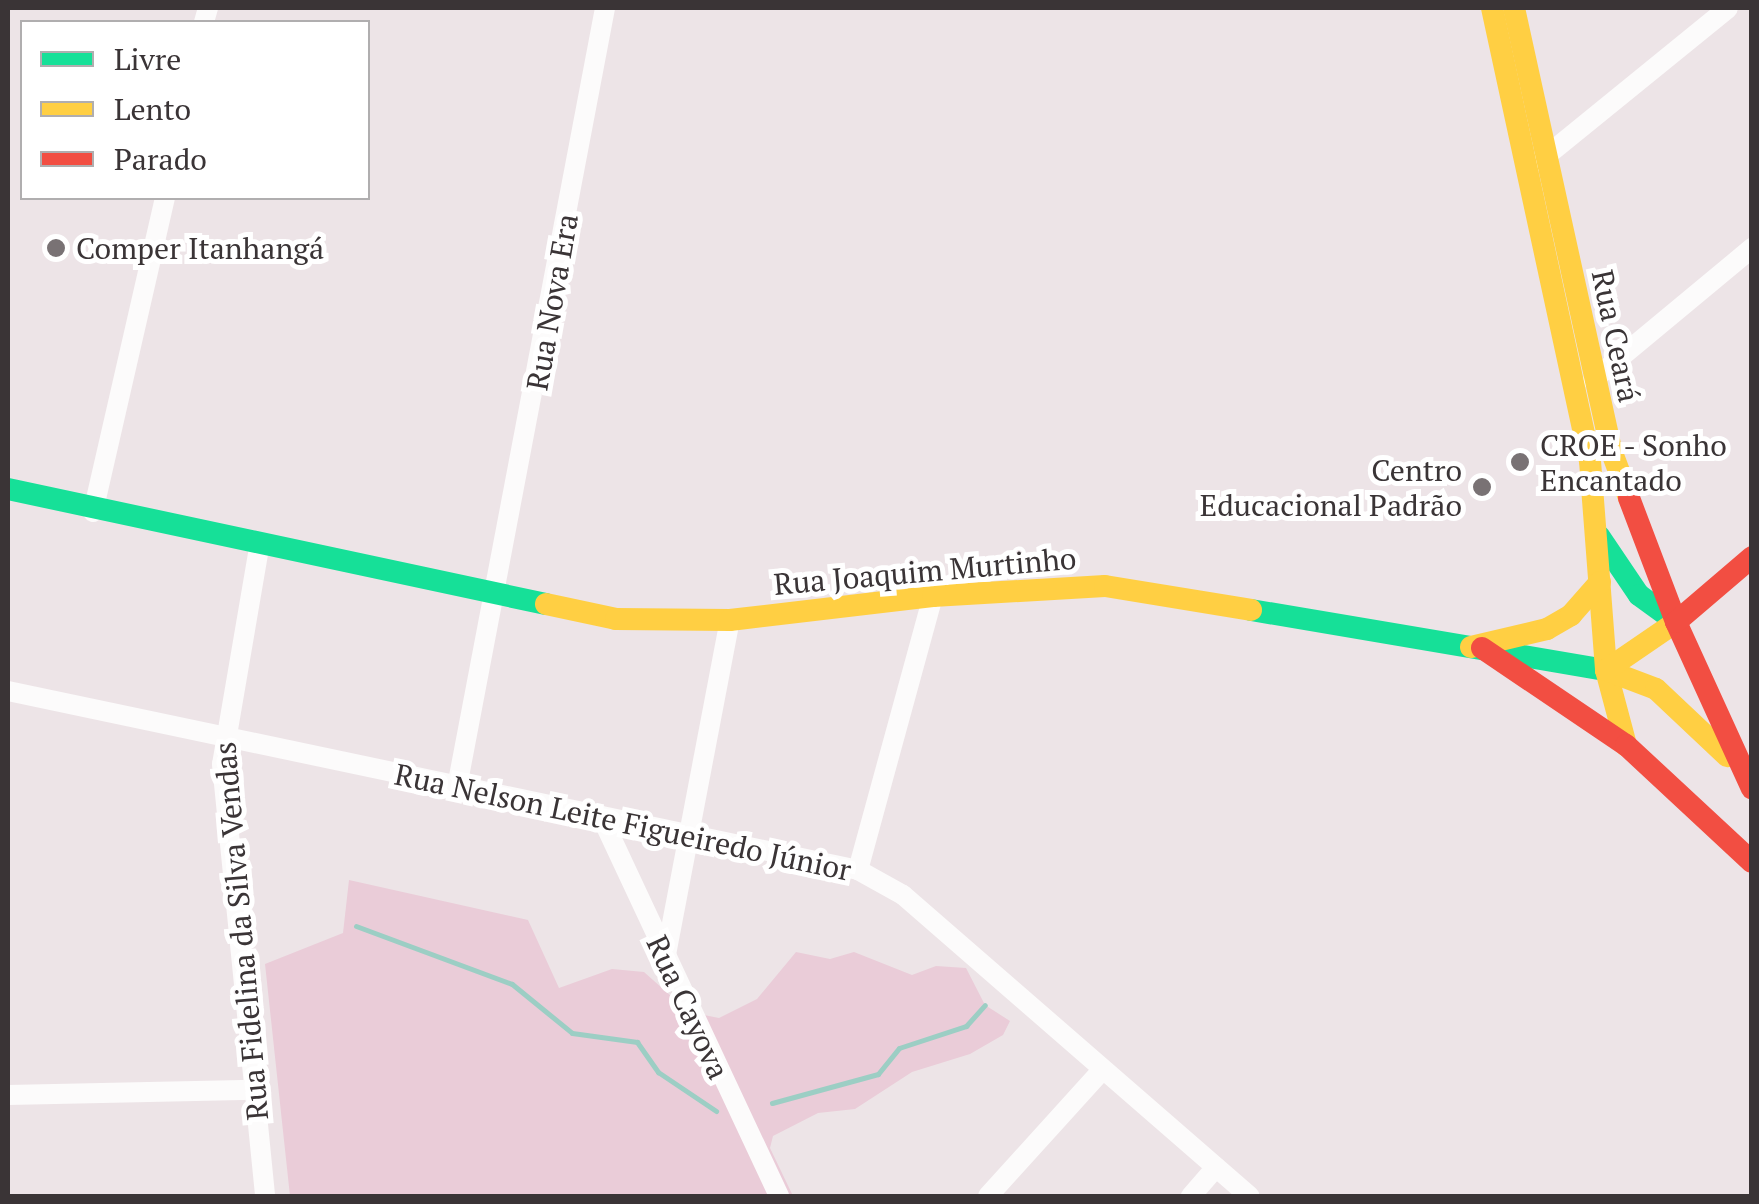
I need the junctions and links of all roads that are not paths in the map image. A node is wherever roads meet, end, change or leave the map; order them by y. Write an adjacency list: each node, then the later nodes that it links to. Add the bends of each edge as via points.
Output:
1 (606, 8): 15 (street, Rua Nova Era)
2 (1492, 8): 5 (main road, Rua Ceará)
3 (1514, 8): 5 (main road, Rua Ceará)
4 (1728, 8): 5 (street)
5 (1538, 162): 8 (main road, Rua Ceará); 11 (main road, Rua Ceará)
6 (165, 200): 10 (street)
7 (1752, 248): 8 (street)
8 (1593, 380): 18 (main road, Rua Ceará, via 1611,450)
9 (8, 490): 10 (main road, Rua Joaquim Murtinho)
10 (93, 512): 12 (main road, Rua Joaquim Murtinho)
11 (1599, 536): 14 (main road, Rua Ceará); 18 (main road, via 1639,596)
12 (259, 548): 15 (main road, Rua Joaquim Murtinho); 22 (street, Rua Fidelina da Silva Vendas)
13 (1752, 557): 18 (main road)
14 (1600, 582): 19 (main road, via 1571,615 1547,628); 20 (main road, Rua Ceará)
15 (494, 596): 17 (main road, Rua Joaquim Murtinho, via 616,619); 25 (street, Rua Nova Era)
16 (933, 596): 17 (main road, Rua Joaquim Murtinho); 19 (main road, Rua Joaquim Murtinho, via 1105,586); 29 (street)
17 (730, 620): 27 (street)
18 (1676, 622): 20 (main road); 24 (main road, Rua Ceará)
19 (1476, 648): 20 (main road, Rua Joaquim Murtinho); 23 (main road)
20 (1606, 670): 23 (main road); 24 (main road, Rua Joaquim Murtinho, via 1677,704)
21 (8, 691): 22 (street, Rua Nelson Leite Figueiredo Júnior)
22 (222, 738): 25 (street, Rua Nelson Leite Figueiredo Júnior); 32 (street, Rua Fidelina da Silva Vendas)
23 (1626, 745): 28 (main road)
24 (1746, 780)
25 (457, 786): 26 (street, Rua Nelson Leite Figueiredo Júnior)
26 (601, 816): 27 (street, Rua Nelson Leite Figueiredo Júnior); 30 (street, Rua Cayova)
27 (690, 832): 29 (street, Rua Nelson Leite Figueiredo Júnior); 30 (street)
28 (1752, 862)
29 (858, 870): 31 (street, Rua Nelson Leite Figueiredo Júnior, via 903,895)
30 (665, 960): 36 (street, Rua Cayova)
31 (1104, 1069): 34 (street, Rua Nelson Leite Figueiredo Júnior); 37 (street)
32 (254, 1090): 33 (street); 35 (street, Rua Fidelina da Silva Vendas)
33 (8, 1095)
34 (1216, 1167): 38 (street); 39 (street, Rua Nelson Leite Figueiredo Júnior)
35 (265, 1196)
36 (779, 1196)
37 (988, 1196)
38 (1191, 1196)
39 (1249, 1196)

